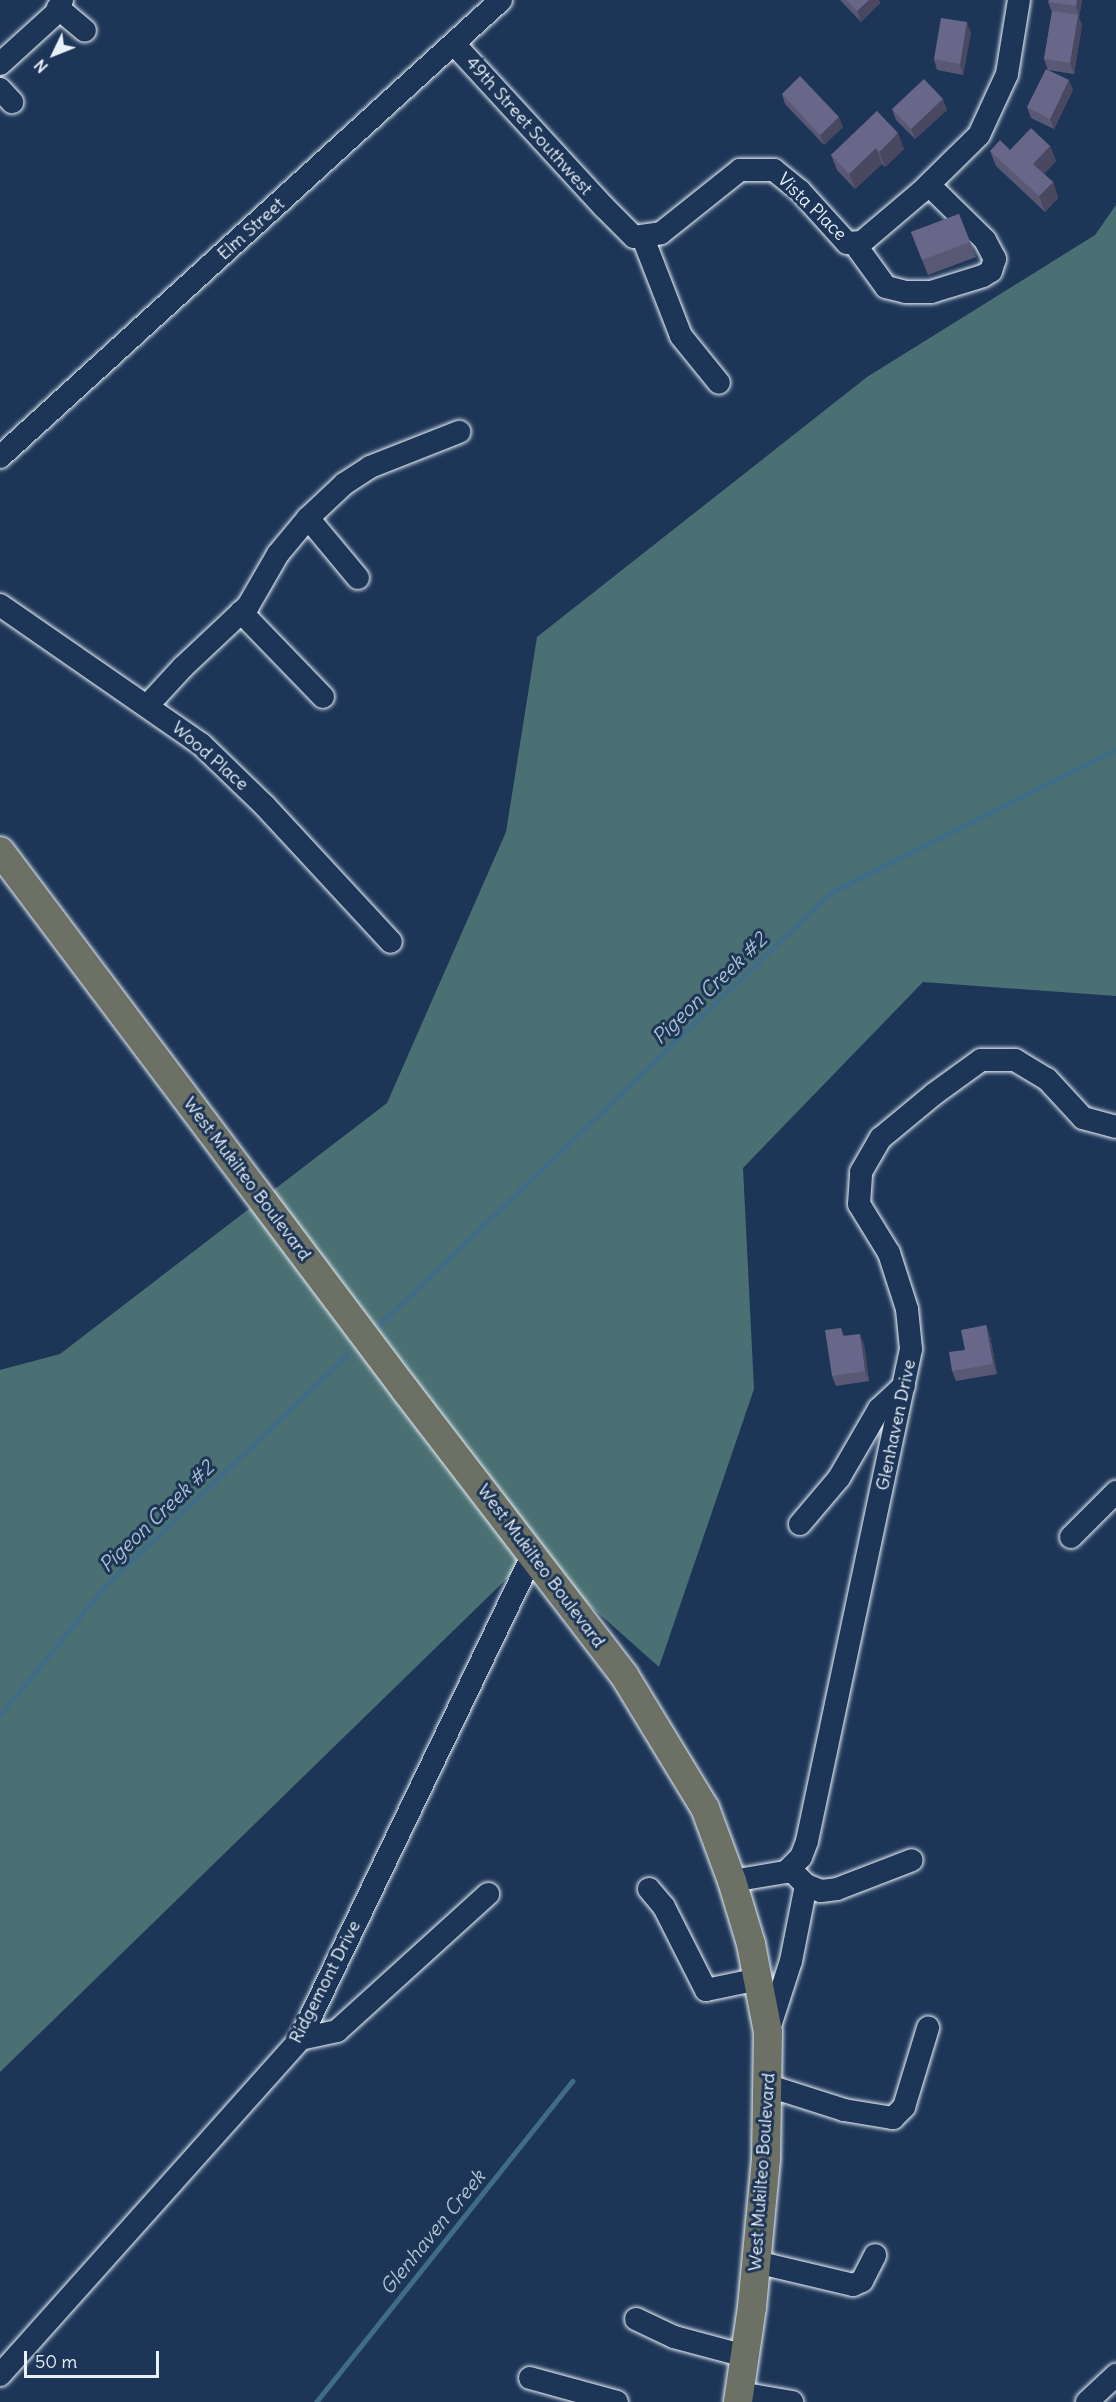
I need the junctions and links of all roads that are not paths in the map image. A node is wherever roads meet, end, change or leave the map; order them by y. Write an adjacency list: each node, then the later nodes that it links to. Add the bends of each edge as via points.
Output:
1 (501, 0): 5 (street, Elm Street)
2 (1019, 0): 7 (street, Vista Place, via 1007,74 979,135)
3 (54, 5): 4 (street); 6 (street)
4 (85, 31)
5 (455, 45): 8 (street, 49th Street Southwest, via 604,207 634,237); 12 (street, Elm Street)
6 (0, 64)
7 (929, 184): 9 (street, Vista Place, via 862,242); 9 (street, via 984,240 995,259 990,271 931,292 906,292 886,287)
8 (643, 238): 9 (street, Vista Place, via 662,233 740,170 774,170 800,191 848,243); 10 (street, via 681,336)
9 (854, 243)
10 (719, 383)
11 (459, 432): 13 (street, via 370,467 344,484)
12 (0, 457)
13 (308, 518): 14 (street); 16 (street, via 278,554)
14 (358, 578)
15 (0, 605): 18 (street, Wood Place)
16 (241, 612): 17 (street); 18 (street, via 183,667)
17 (323, 697)
18 (155, 718): 20 (street, Wood Place, via 201,744 265,806)
19 (0, 851): 26 (main road, West Mukilteo Boulevard)
20 (391, 942)
21 (1116, 1127): 22 (street, Glenhaven Drive, via 1083,1118 1047,1079 1015,1060 981,1060 880,1138 861,1172 859,1204 889,1253 907,1309 912,1349)
22 (904, 1386): 24 (street, via 879,1409 839,1478); 28 (street, Glenhaven Drive, via 807,1841 801,1857)
23 (1116, 1492): 25 (street)
24 (800, 1524)
25 (1071, 1536)
26 (533, 1554): 29 (main road, West Mukilteo Boulevard, via 624,1675 669,1745 705,1808); 36 (street, Ridgemont Drive)
27 (912, 1860): 30 (street, via 837,1889 820,1891)
28 (790, 1869): 29 (street, via 776,1875); 30 (street)
29 (732, 1881): 33 (main road, West Mukilteo Boulevard)
30 (806, 1885): 35 (street, via 791,1961)
31 (649, 1889): 33 (street, via 664,1907 706,1990)
32 (488, 1894): 36 (street, via 337,2031)
33 (759, 1979): 35 (main road, West Mukilteo Boulevard)
34 (928, 2028): 37 (street, via 904,2107 892,2118 844,2110)
35 (768, 2032): 37 (main road, West Mukilteo Boulevard)
36 (300, 2039): 42 (street, Ridgemont Drive)
37 (769, 2085): 39 (main road, West Mukilteo Boulevard)
38 (875, 2255): 39 (street, via 862,2281 853,2285)
39 (756, 2262): 41 (main road, West Mukilteo Boulevard)
40 (636, 2319): 41 (street, via 674,2337)
41 (745, 2356): 45 (main road, West Mukilteo Boulevard)
42 (0, 2375)
43 (1116, 2375): 48 (street)
44 (530, 2378): 46 (street)
45 (739, 2397): 47 (street)
46 (617, 2402)
47 (792, 2402)
48 (1087, 2402)

